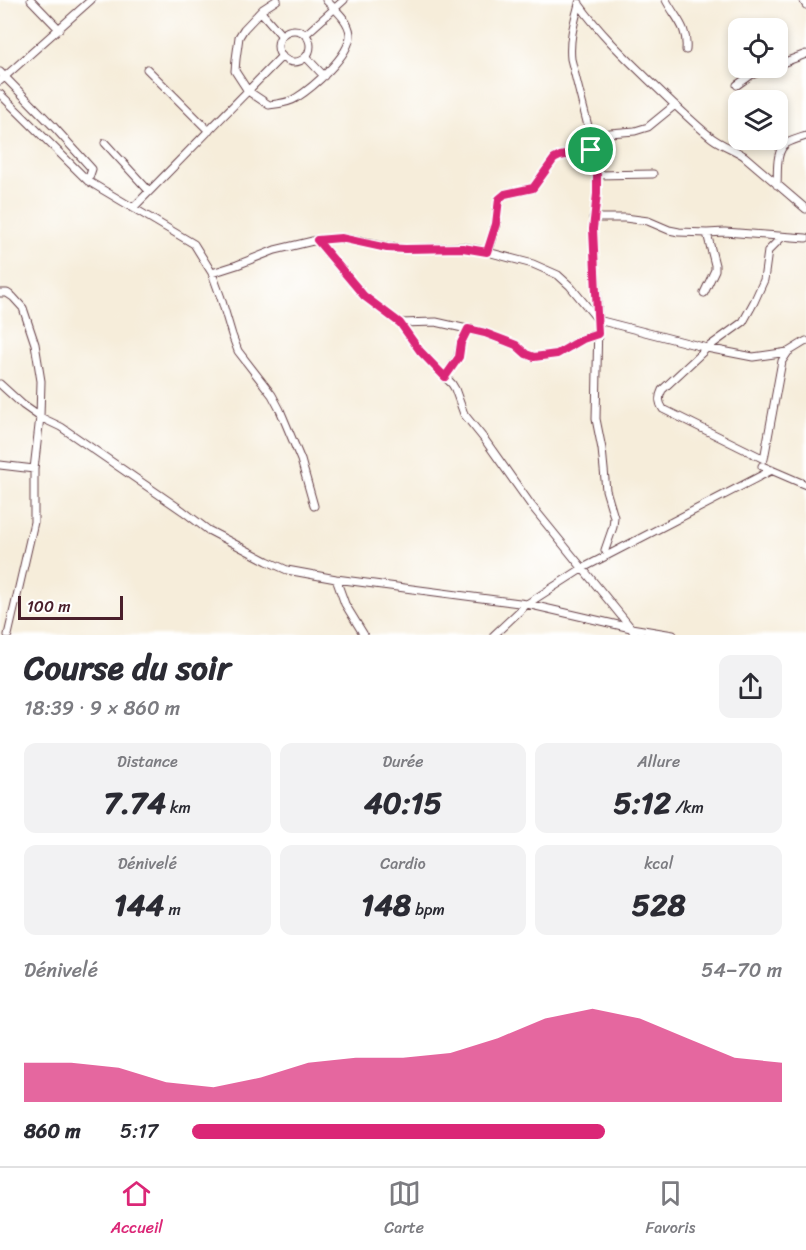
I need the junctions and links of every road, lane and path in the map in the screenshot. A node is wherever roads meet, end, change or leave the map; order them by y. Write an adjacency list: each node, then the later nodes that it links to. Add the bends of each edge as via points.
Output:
1 (31, 0): 12 (street)
2 (91, 0): 12 (street)
3 (277, 0): 11 (street)
4 (326, 0): 10 (street)
5 (344, 0): 10 (street)
6 (666, 0): 15 (street, via 685,30)
7 (803, 0): 9 (street)
8 (579, 2): 27 (street, via 609,42); 30 (street, via 570,48)
9 (806, 5)
10 (335, 8): 13 (street); 21 (street, via 348,25 350,36 342,55)
11 (261, 12): 14 (street); 25 (street, via 244,29 237,48 235,71)
12 (59, 30): 22 (street)
13 (306, 34): 14 (street, via 291,30); 18 (street, via 310,48)
14 (282, 36): 17 (street)
15 (686, 50)
16 (806, 54): 19 (street)
17 (282, 56): 18 (street, via 297,62); 25 (street)
18 (306, 57): 21 (street)
19 (788, 61)
20 (147, 69): 28 (street)
21 (324, 76): 25 (street, via 295,99 282,103 269,105)
22 (2, 77): 35 (street, via 92,169)
23 (747, 78): 24 (street)
24 (737, 85)
25 (248, 91): 28 (street)
26 (0, 94): 35 (street)
27 (675, 105): 30 (street, via 648,128); 36 (street, via 714,140 734,149)
28 (209, 131): 37 (street)
29 (806, 136): 36 (street, via 782,147)
30 (591, 138): 32 (street)
31 (105, 143): 37 (street)
32 (591, 150): 34 (street); 45 (street, via 556,158 533,188 501,197)
33 (653, 174): 34 (street)
34 (597, 175): 40 (street)
35 (88, 181): 38 (street)
36 (777, 184): 39 (street)
37 (150, 191): 38 (street)
38 (133, 208): 46 (street, via 194,244)
39 (806, 209)
40 (593, 218): 41 (street, via 625,218 679,232); 49 (street)
41 (707, 232): 42 (street); 48 (street, via 715,270)
42 (782, 237): 43 (street); 54 (street, via 768,251 764,280 742,322)
43 (806, 238)
44 (317, 240): 45 (street, via 341,238 387,248 463,248); 46 (street, via 275,250); 50 (street, via 364,296)
45 (487, 252): 49 (street, via 558,275)
46 (212, 273): 64 (street, via 238,351 280,410 301,460)
47 (0, 293): 58 (street, via 13,297 26,314 41,374)
48 (704, 293)
49 (598, 320): 52 (street); 54 (street)
50 (400, 323): 51 (street, via 436,322); 56 (street)
51 (468, 329): 52 (street, via 516,345 534,357 557,354); 56 (street, via 459,357)
52 (598, 334): 65 (street, via 596,419 614,517)
53 (806, 341): 55 (street)
54 (707, 348): 55 (street, via 753,357); 55 (street, via 662,390 660,404 663,409 764,459 782,361)
55 (788, 352)
56 (445, 377): 66 (street, via 455,389 465,414)
57 (0, 384): 58 (street)
58 (40, 417): 61 (street); 67 (street, via 62,427 208,530 287,570)
59 (0, 465): 61 (street)
60 (762, 466): 62 (street)
61 (34, 469): 70 (street, via 34,522)
62 (772, 470): 63 (street); 66 (street)
63 (806, 485)
64 (314, 506)
65 (605, 550)
66 (583, 568): 68 (street); 69 (street)
67 (336, 579): 68 (street); 71 (street, via 345,604)
68 (527, 604): 69 (street); 72 (street)
69 (633, 631): 73 (street)
70 (8, 635)
71 (364, 635)
72 (494, 635)
73 (673, 635)

